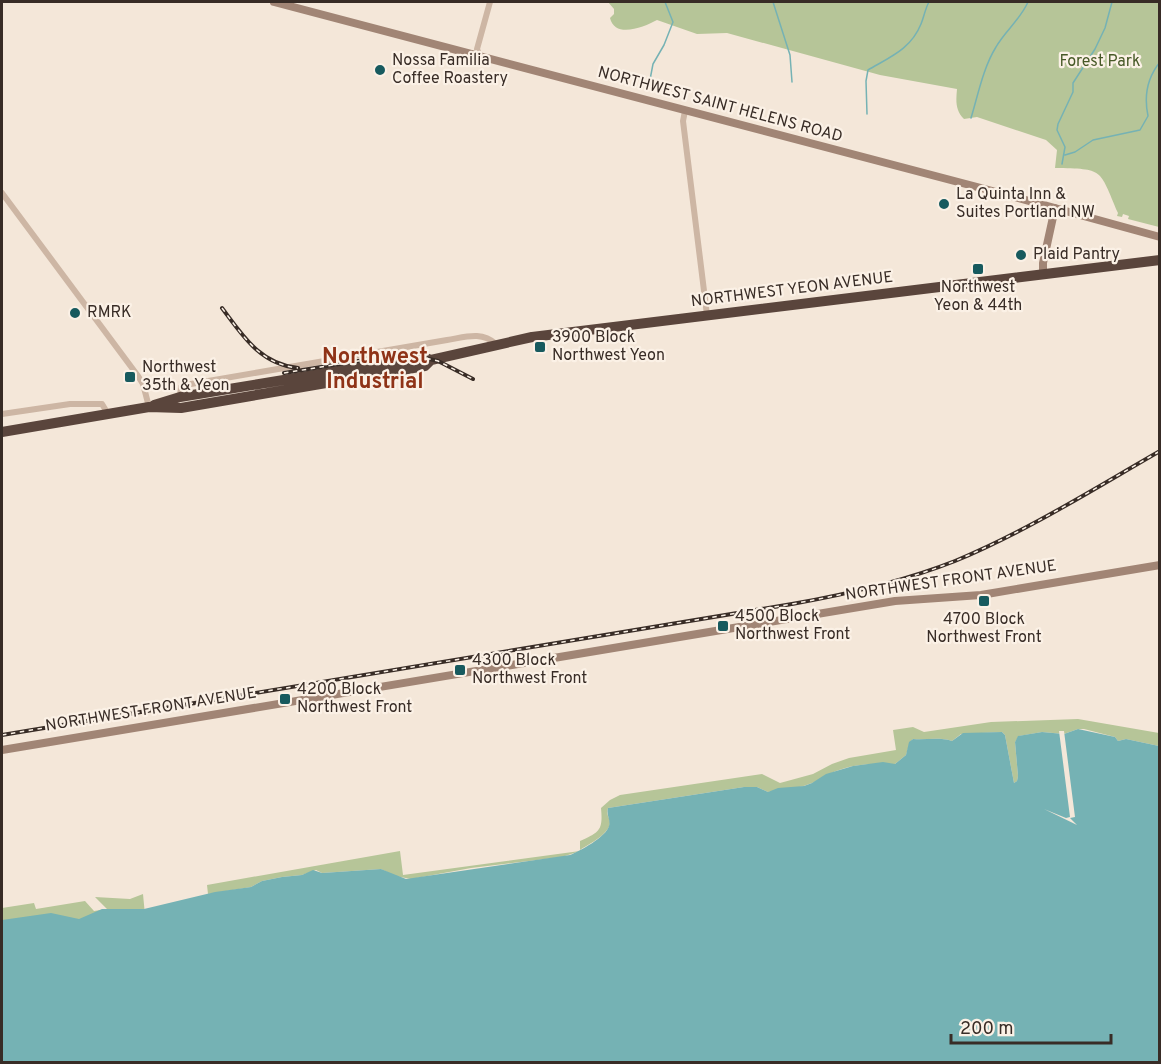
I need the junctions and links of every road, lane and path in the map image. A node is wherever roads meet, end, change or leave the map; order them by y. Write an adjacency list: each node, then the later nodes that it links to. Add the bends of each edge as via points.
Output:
1 (273, 2): 3 (main road, NORTHWEST SAINT HELENS ROAD)
2 (490, 2): 3 (street, via 477,49)
3 (480, 57): 4 (main road, NORTHWEST SAINT HELENS ROAD)
4 (685, 111): 6 (main road, NORTHWEST SAINT HELENS ROAD); 10 (street)
5 (2, 193): 14 (street, via 138,376)
6 (1055, 208): 7 (main road, NORTHWEST SAINT HELENS ROAD); 9 (main road)
7 (1160, 237)
8 (1160, 260): 9 (highway, NORTHWEST YEON AVENUE)
9 (1043, 275): 10 (highway, NORTHWEST YEON AVENUE)
10 (707, 315): 11 (highway, NORTHWEST YEON AVENUE)
11 (496, 344): 12 (highway, NORTHWEST YEON AVENUE); 13 (street, via 478,335 447,340 185,385)
12 (431, 360): 13 (highway, NORTHWEST YEON AVENUE, via 423,357); 14 (highway, NORTHWEST YEON AVENUE, via 416,368 181,408)
13 (180, 397): 14 (highway, NORTHWEST YEON AVENUE)
14 (148, 407): 16 (highway, NORTHWEST YEON AVENUE)
15 (2, 414): 16 (street, via 70,404 102,404)
16 (108, 414): 17 (highway, NORTHWEST YEON AVENUE)
17 (2, 432)
18 (1160, 565): 19 (main road, NORTHWEST FRONT AVENUE, via 981,595 899,601)
19 (2, 750)

